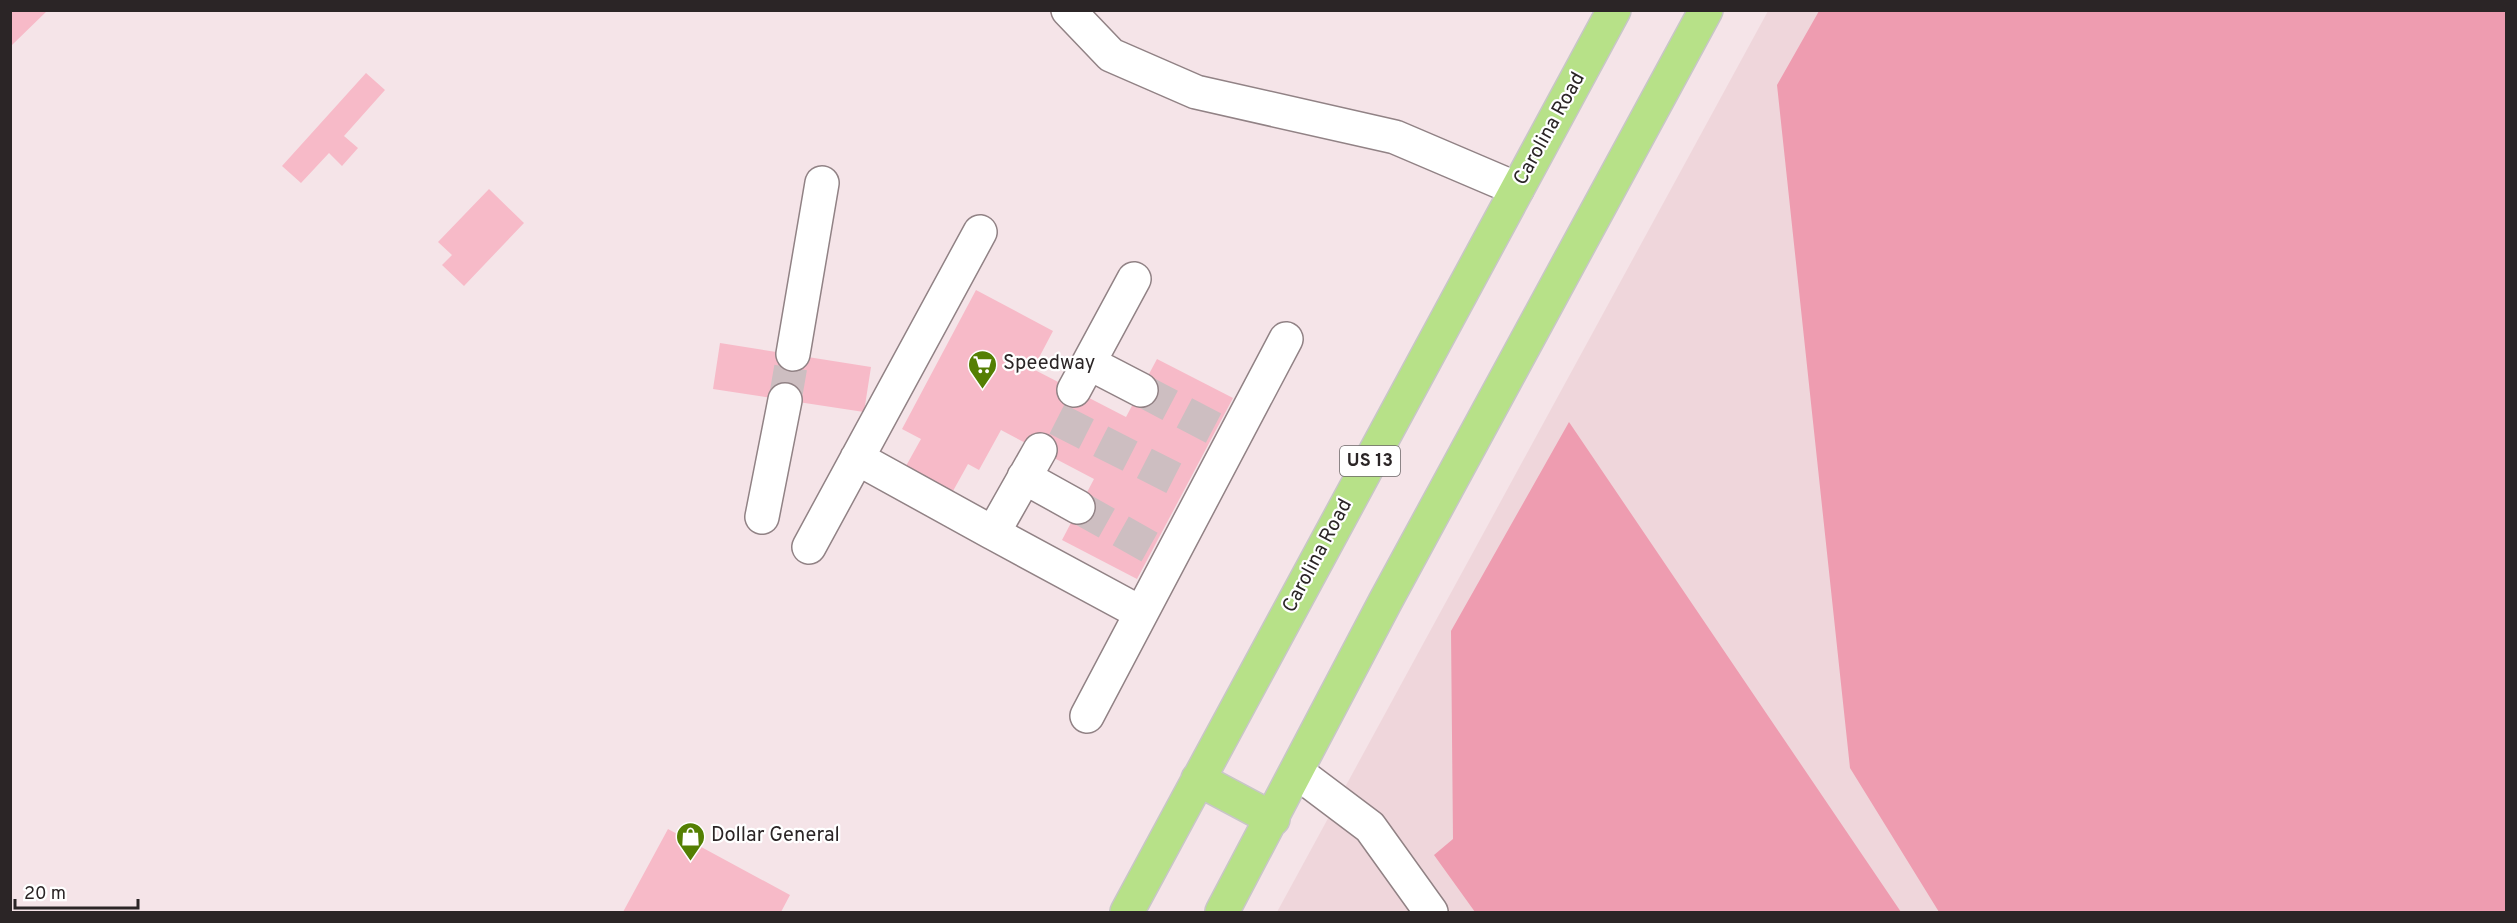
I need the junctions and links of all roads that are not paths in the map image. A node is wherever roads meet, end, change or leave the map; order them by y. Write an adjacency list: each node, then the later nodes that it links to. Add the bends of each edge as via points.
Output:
1 (1068, 10): 5 (lane, via 1111,55 1196,92 1395,136)
2 (1614, 10): 5 (highway, Carolina Road / US 13)
3 (1706, 10): 19 (highway, via 1384,602)
4 (822, 183): 9 (lane)
5 (1517, 189): 20 (highway, Carolina Road / US 13)
6 (980, 232): 12 (lane)
7 (1134, 279): 10 (lane, via 1082,376)
8 (1286, 339): 17 (lane, via 1225,434 1195,490 1162,554)
9 (793, 354)
10 (1141, 390)
11 (785, 400): 14 (lane)
12 (857, 458): 15 (lane); 16 (lane)
13 (1078, 507): 15 (lane, via 1032,464)
14 (762, 517)
15 (993, 533): 17 (lane)
16 (809, 547)
17 (1141, 613): 18 (lane)
18 (1087, 716)
19 (1297, 772): 21 (highway); 24 (lane, via 1370,827)
20 (1198, 778): 21 (highway); 22 (highway, Carolina Road / US 13)
21 (1273, 819): 23 (highway)
22 (1127, 912)
23 (1222, 912)
24 (1431, 912)

